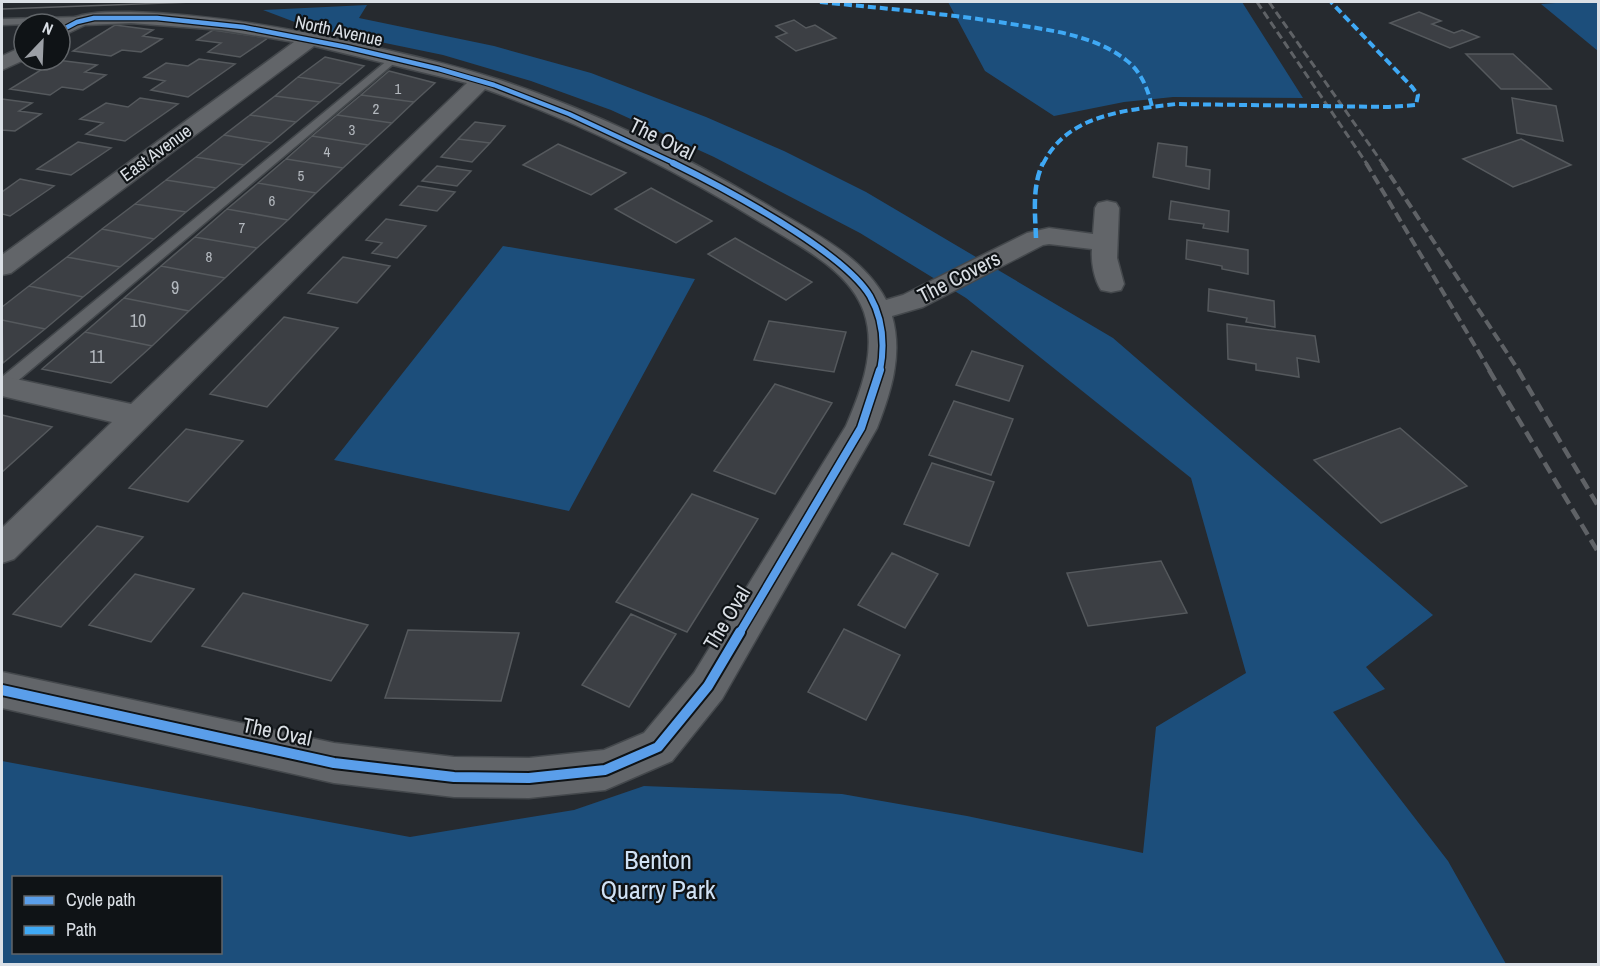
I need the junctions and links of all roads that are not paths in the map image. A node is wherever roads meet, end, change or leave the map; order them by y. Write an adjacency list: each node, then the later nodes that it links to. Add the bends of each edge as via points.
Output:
1 (80, 20): 2 (lane); 3 (street); 4 (street, North Avenue, via 197,21)
2 (2, 22)
3 (72, 24)
4 (311, 39): 5 (street, North Avenue); 9 (street, East Avenue)
5 (394, 58): 6 (street, North Avenue); 12 (lane)
6 (481, 81): 11 (street, The Oval, via 622,139 766,215 838,262 869,294); 13 (street)
7 (1107, 208): 8 (street)
8 (1105, 243): 10 (street); 11 (street, The Covers, via 1036,238 912,301)
9 (2, 267)
10 (1111, 284)
11 (878, 311): 15 (street, The Oval, via 882,329 880,372 861,428 708,686 658,747 626,761 605,770 529,778 454,777 334,763)
12 (2, 386): 13 (street)
13 (136, 416): 14 (street)
14 (2, 549)
15 (2, 690)

